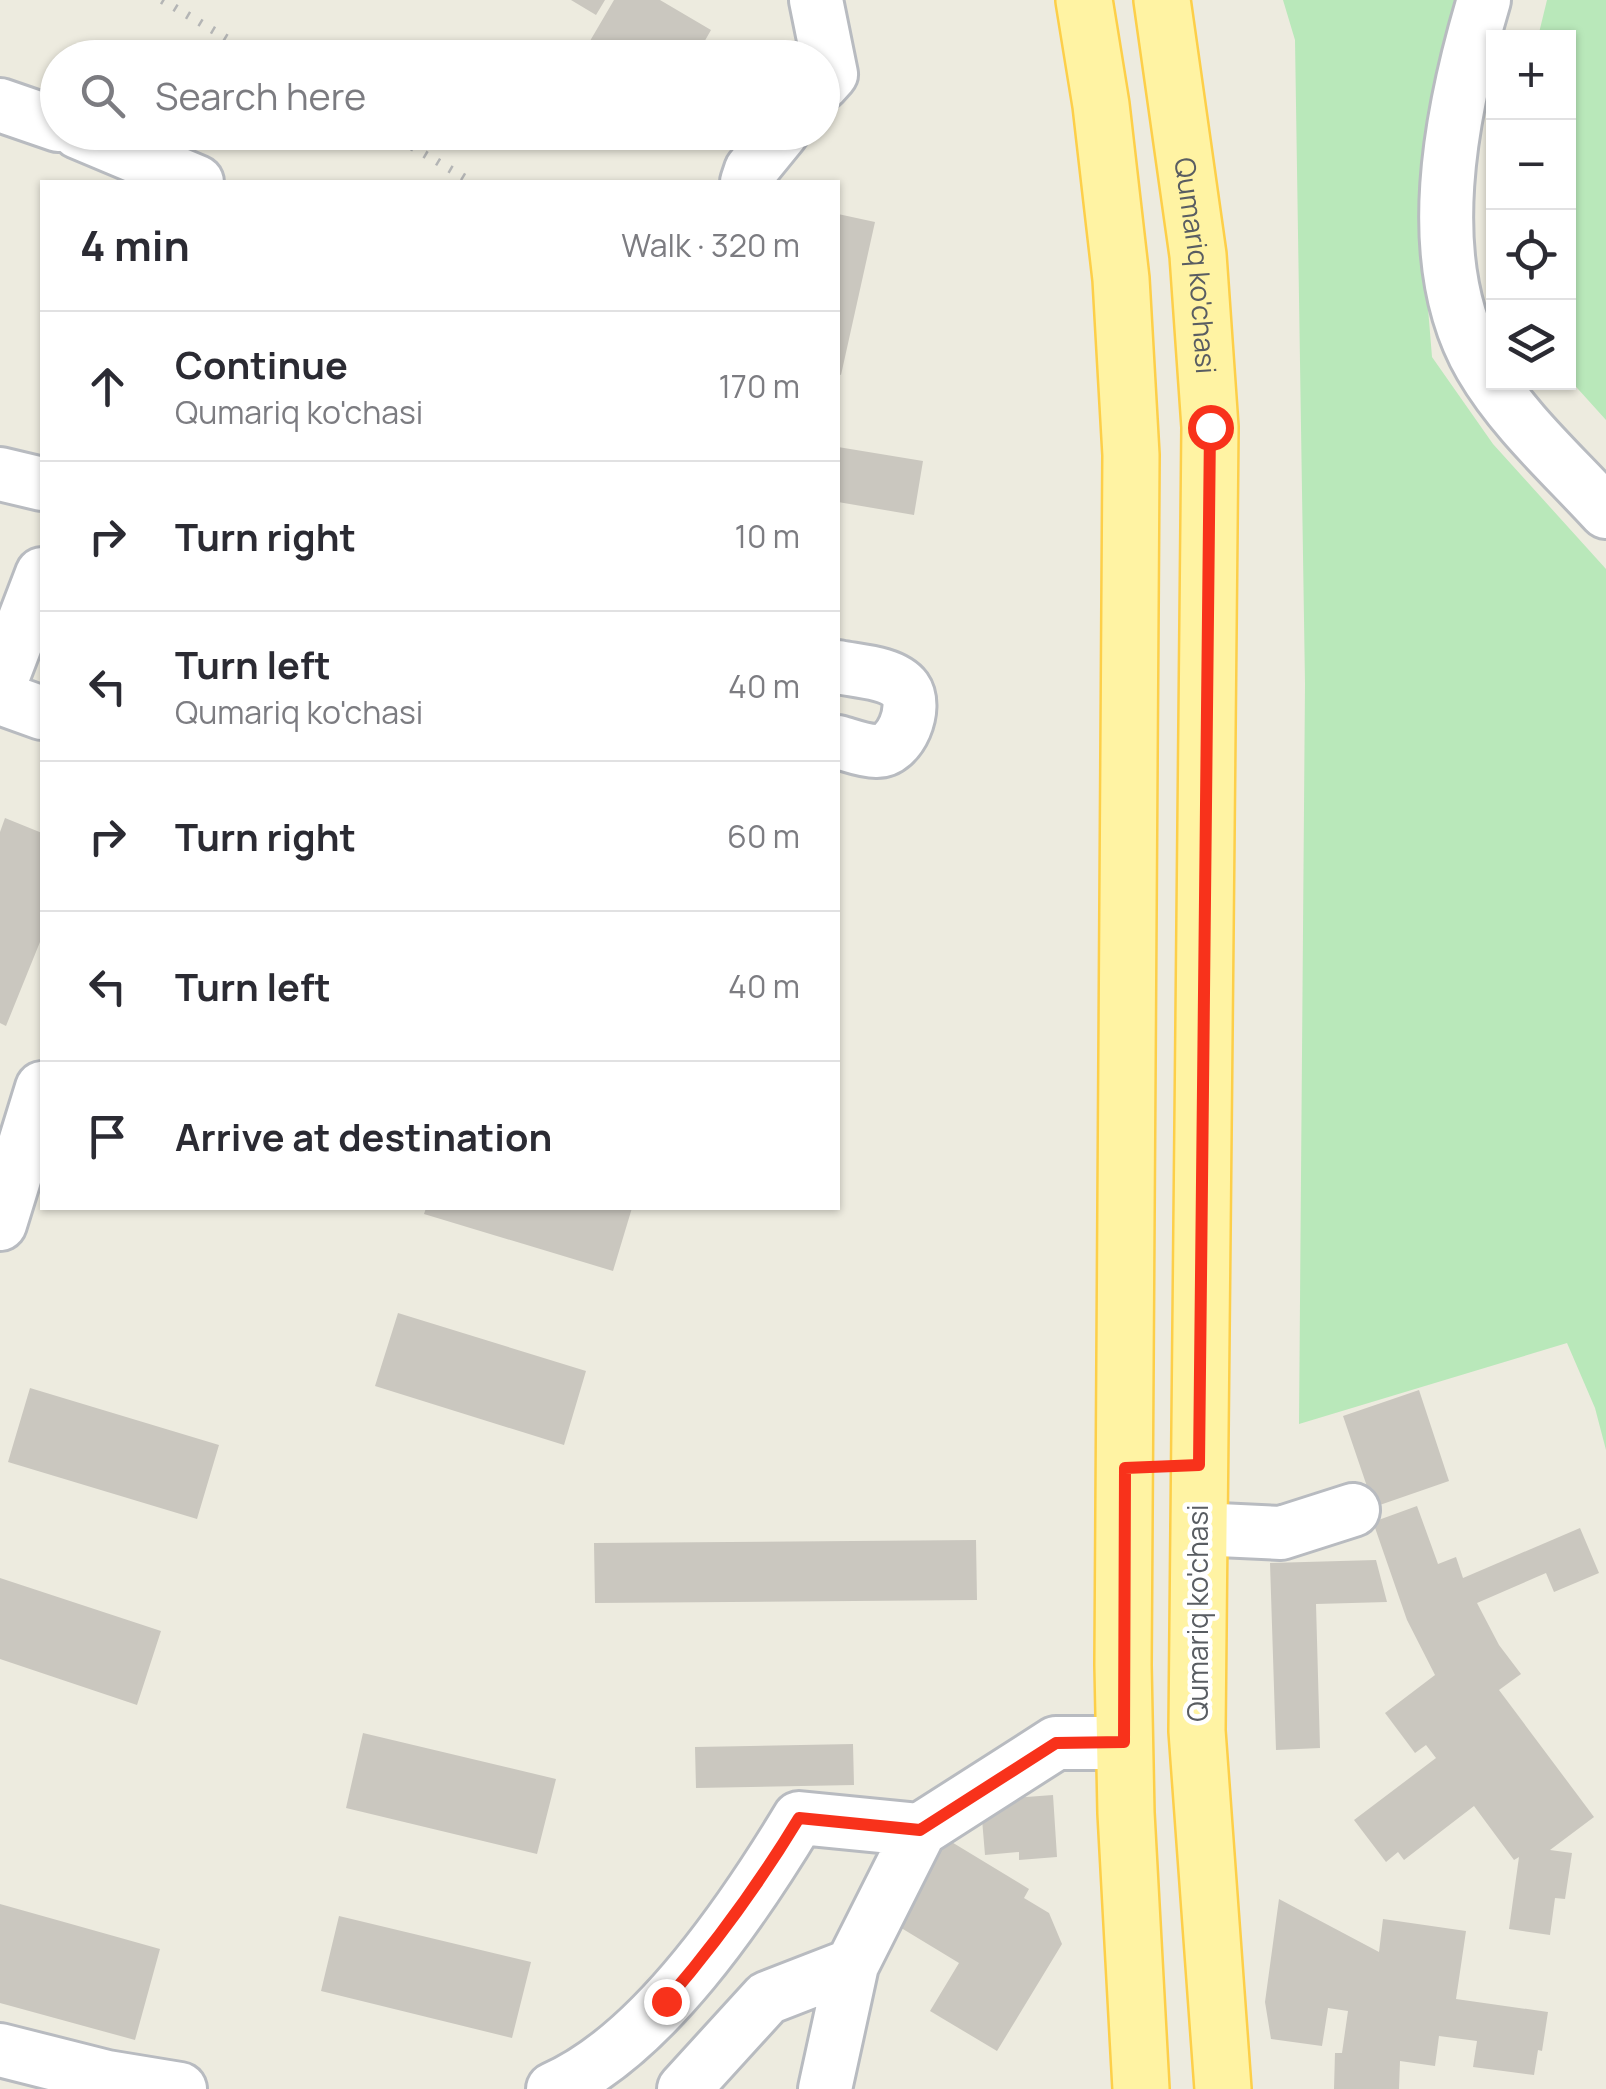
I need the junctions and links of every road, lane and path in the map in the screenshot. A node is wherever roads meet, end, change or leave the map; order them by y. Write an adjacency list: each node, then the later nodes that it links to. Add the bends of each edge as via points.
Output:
1 (816, 0): 7 (lane)
2 (1084, 0): 32 (main road, via 1121,279 1130,455)
3 (1162, 0): 31 (main road, Qumariq ko'chasi, via 1198,254 1210,427)
4 (1484, 0): 20 (lane, via 1450,164 1455,302 1493,384)
5 (1508, 0): 6 (lane)
6 (1499, 30)
7 (824, 40)
8 (1486, 94): 15 (lane, via 1470,225 1476,289)
9 (0, 104): 10 (lane)
10 (40, 118)
11 (121, 150): 13 (lane)
12 (767, 150): 14 (lane)
13 (192, 180)
14 (748, 180)
15 (1486, 313)
16 (1531, 390): 18 (lane)
17 (0, 474): 19 (lane)
18 (1606, 474)
19 (40, 484)
20 (1606, 512)
21 (0, 564): 22 (lane)
22 (40, 574)
23 (40, 579): 25 (lane)
24 (840, 666): 28 (lane, via 893,679 906,690 910,706 890,748 878,752)
25 (0, 684)
26 (0, 698): 27 (lane)
27 (40, 712)
28 (840, 742)
29 (40, 1094): 30 (lane)
30 (0, 1224)
31 (1199, 1465): 32 (main road); 34 (main road, Qumariq ko'chasi)
32 (1125, 1468): 35 (main road)
33 (1352, 1510): 34 (lane, via 1281,1533)
34 (1198, 1529): 44 (main road, Qumariq ko'chasi, via 1197,1732)
35 (1124, 1742): 36 (lane, via 1056,1743); 43 (main road)
36 (920, 1830): 37 (lane); 40 (lane, via 799,1818 719,1940 666,2001 604,2059)
37 (852, 1966): 41 (lane, via 768,1998); 42 (lane)
38 (0, 2050): 39 (lane)
39 (180, 2089)
40 (553, 2089)
41 (684, 2089)
42 (826, 2089)
43 (1141, 2089)
44 (1222, 2089)

